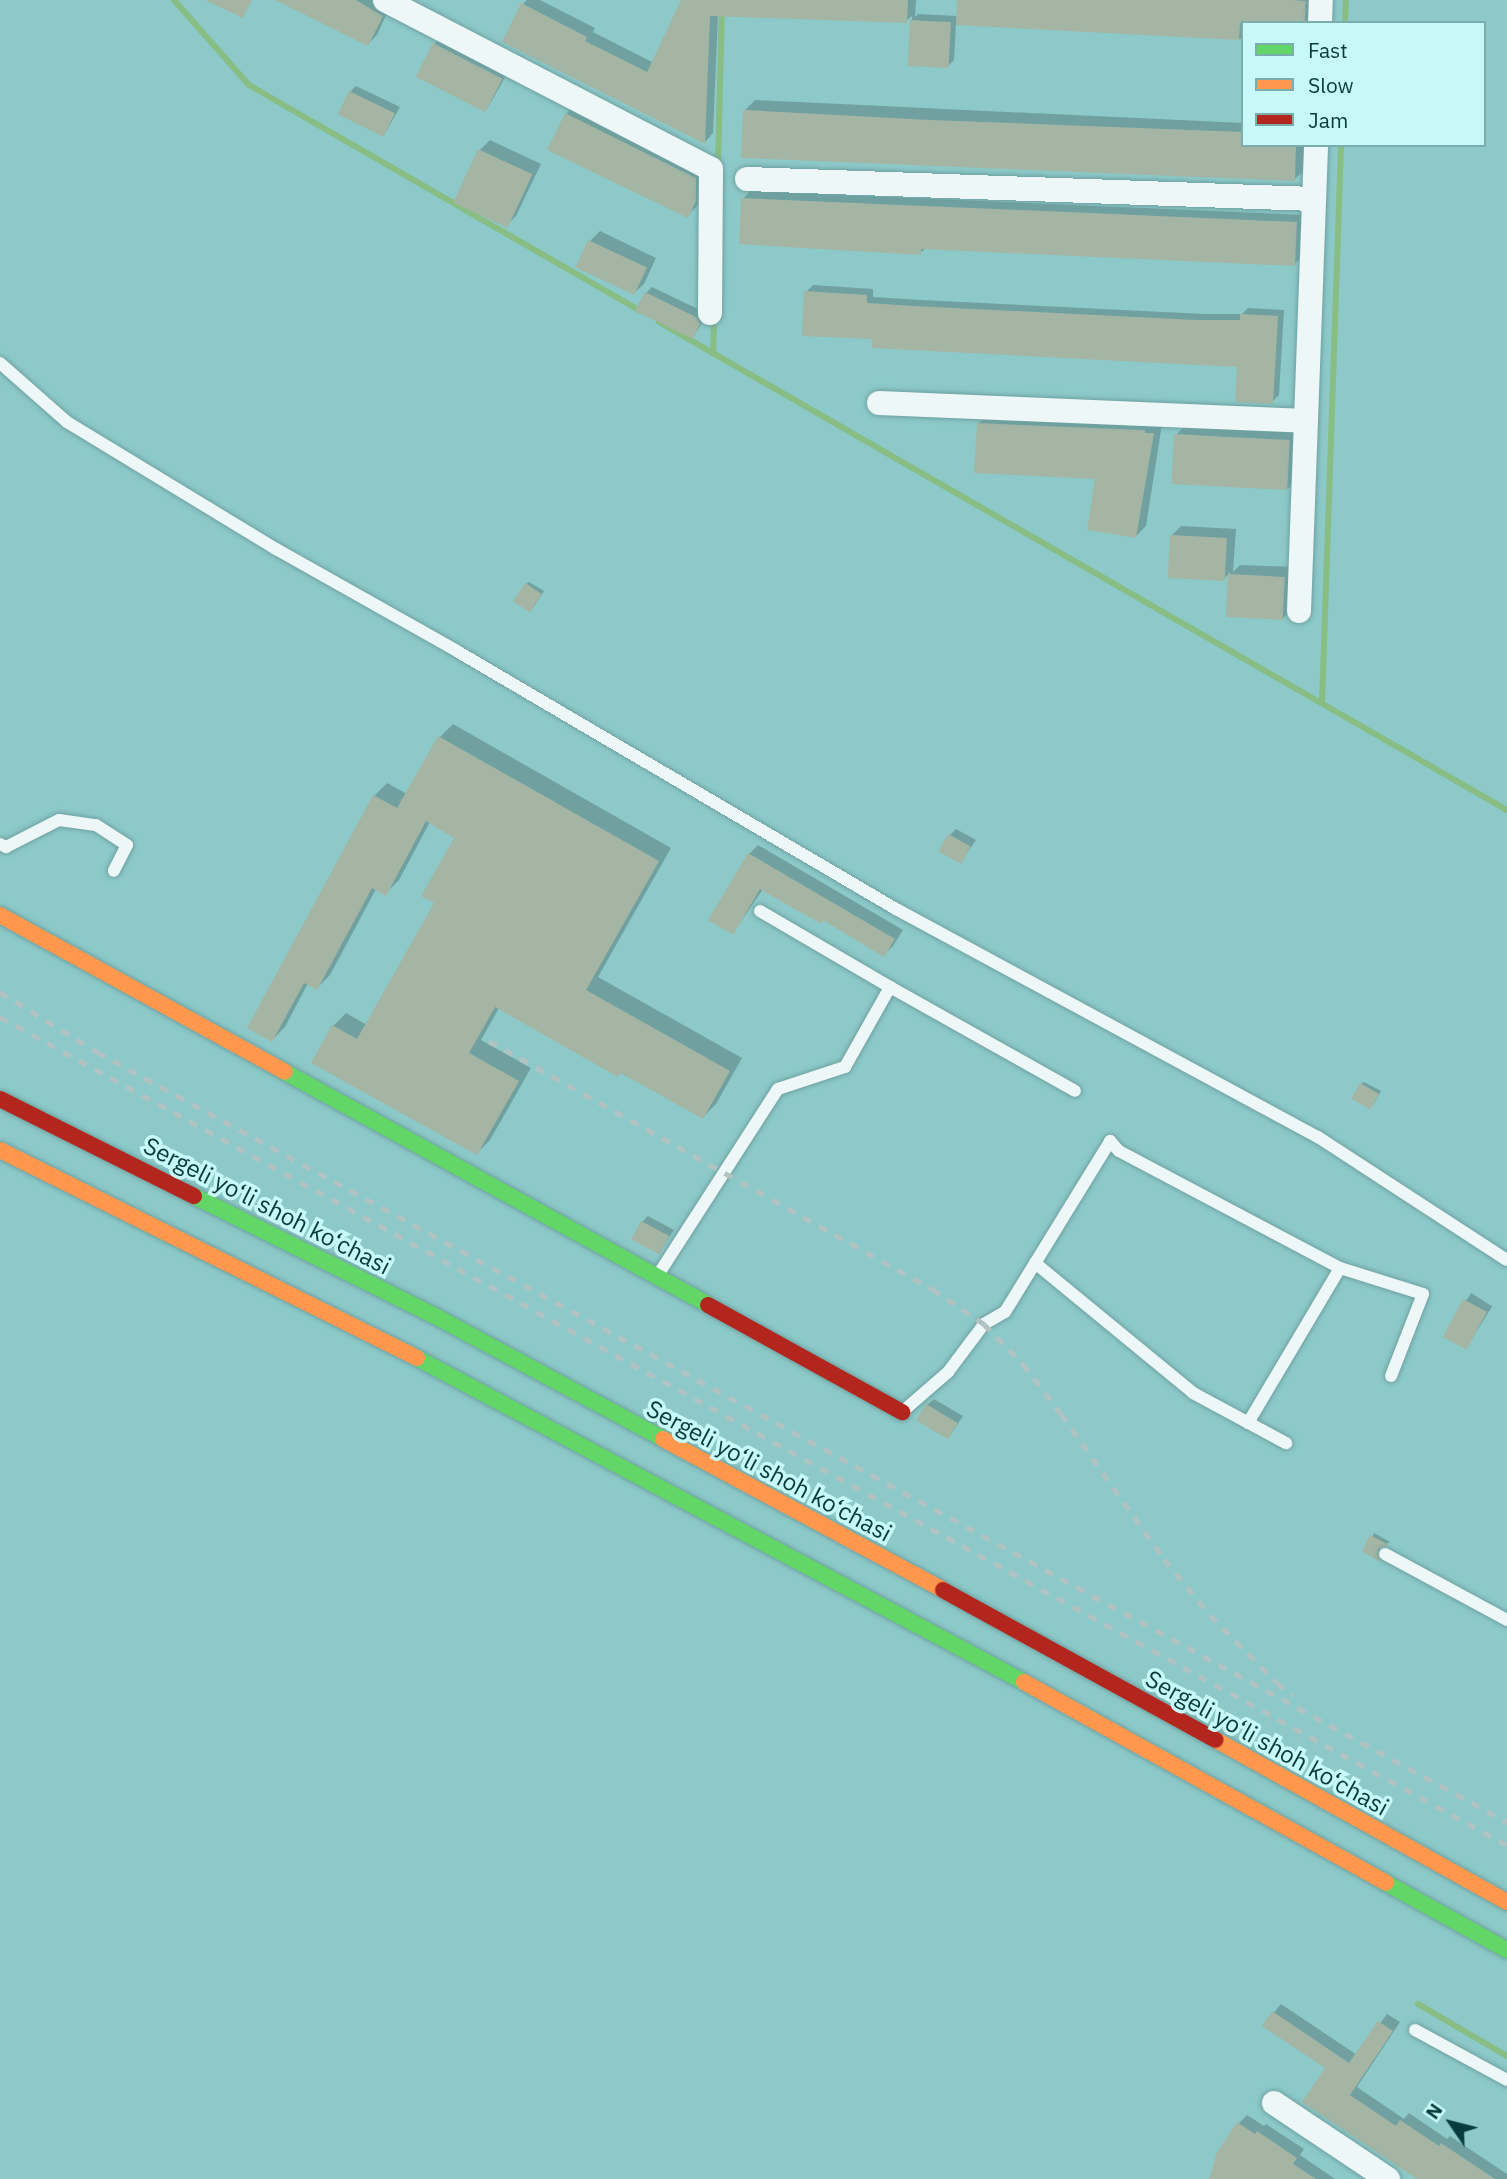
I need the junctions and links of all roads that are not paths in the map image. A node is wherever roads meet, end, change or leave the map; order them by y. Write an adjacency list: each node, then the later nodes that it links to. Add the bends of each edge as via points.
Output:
1 (386, 0): 7 (street, via 711,169)
2 (1321, 0): 3 (street)
3 (1320, 21)
4 (1316, 147): 6 (street)
5 (747, 179): 6 (street)
6 (1314, 199): 10 (street)
7 (710, 313)
8 (0, 363): 20 (lane, via 67,422 276,550 896,909 1318,1137)
9 (879, 403): 10 (street)
10 (1306, 421): 11 (street)
11 (1299, 611)
12 (0, 844): 13 (lane, via 6,847 59,820 96,825 127,845)
13 (114, 871)
14 (760, 911): 16 (lane)
15 (0, 915): 23 (main road)
16 (890, 987): 17 (lane); 23 (lane, via 845,1067 778,1089)
17 (1075, 1091)
18 (0, 1099): 30 (main road, Sergeli yo‘li shoh ko‘chasi, via 436,1316 1047,1646)
19 (0, 1150): 31 (main road, via 409,1354 1020,1680)
20 (1507, 1260)
21 (1035, 1263): 22 (lane, via 1110,1141 1119,1151); 25 (lane, via 1004,1312 984,1324 948,1372); 26 (lane, via 1193,1393)
22 (1340, 1268): 24 (lane, via 1423,1294); 26 (lane)
23 (658, 1275): 25 (main road)
24 (1391, 1376)
25 (902, 1412)
26 (1248, 1423): 27 (lane)
27 (1286, 1443)
28 (1385, 1555): 29 (lane)
29 (1507, 1620)
30 (1507, 1902)
31 (1507, 1950)
32 (1415, 2030): 33 (lane)
33 (1507, 2080)
34 (1274, 2103): 35 (street)
35 (1388, 2179)

